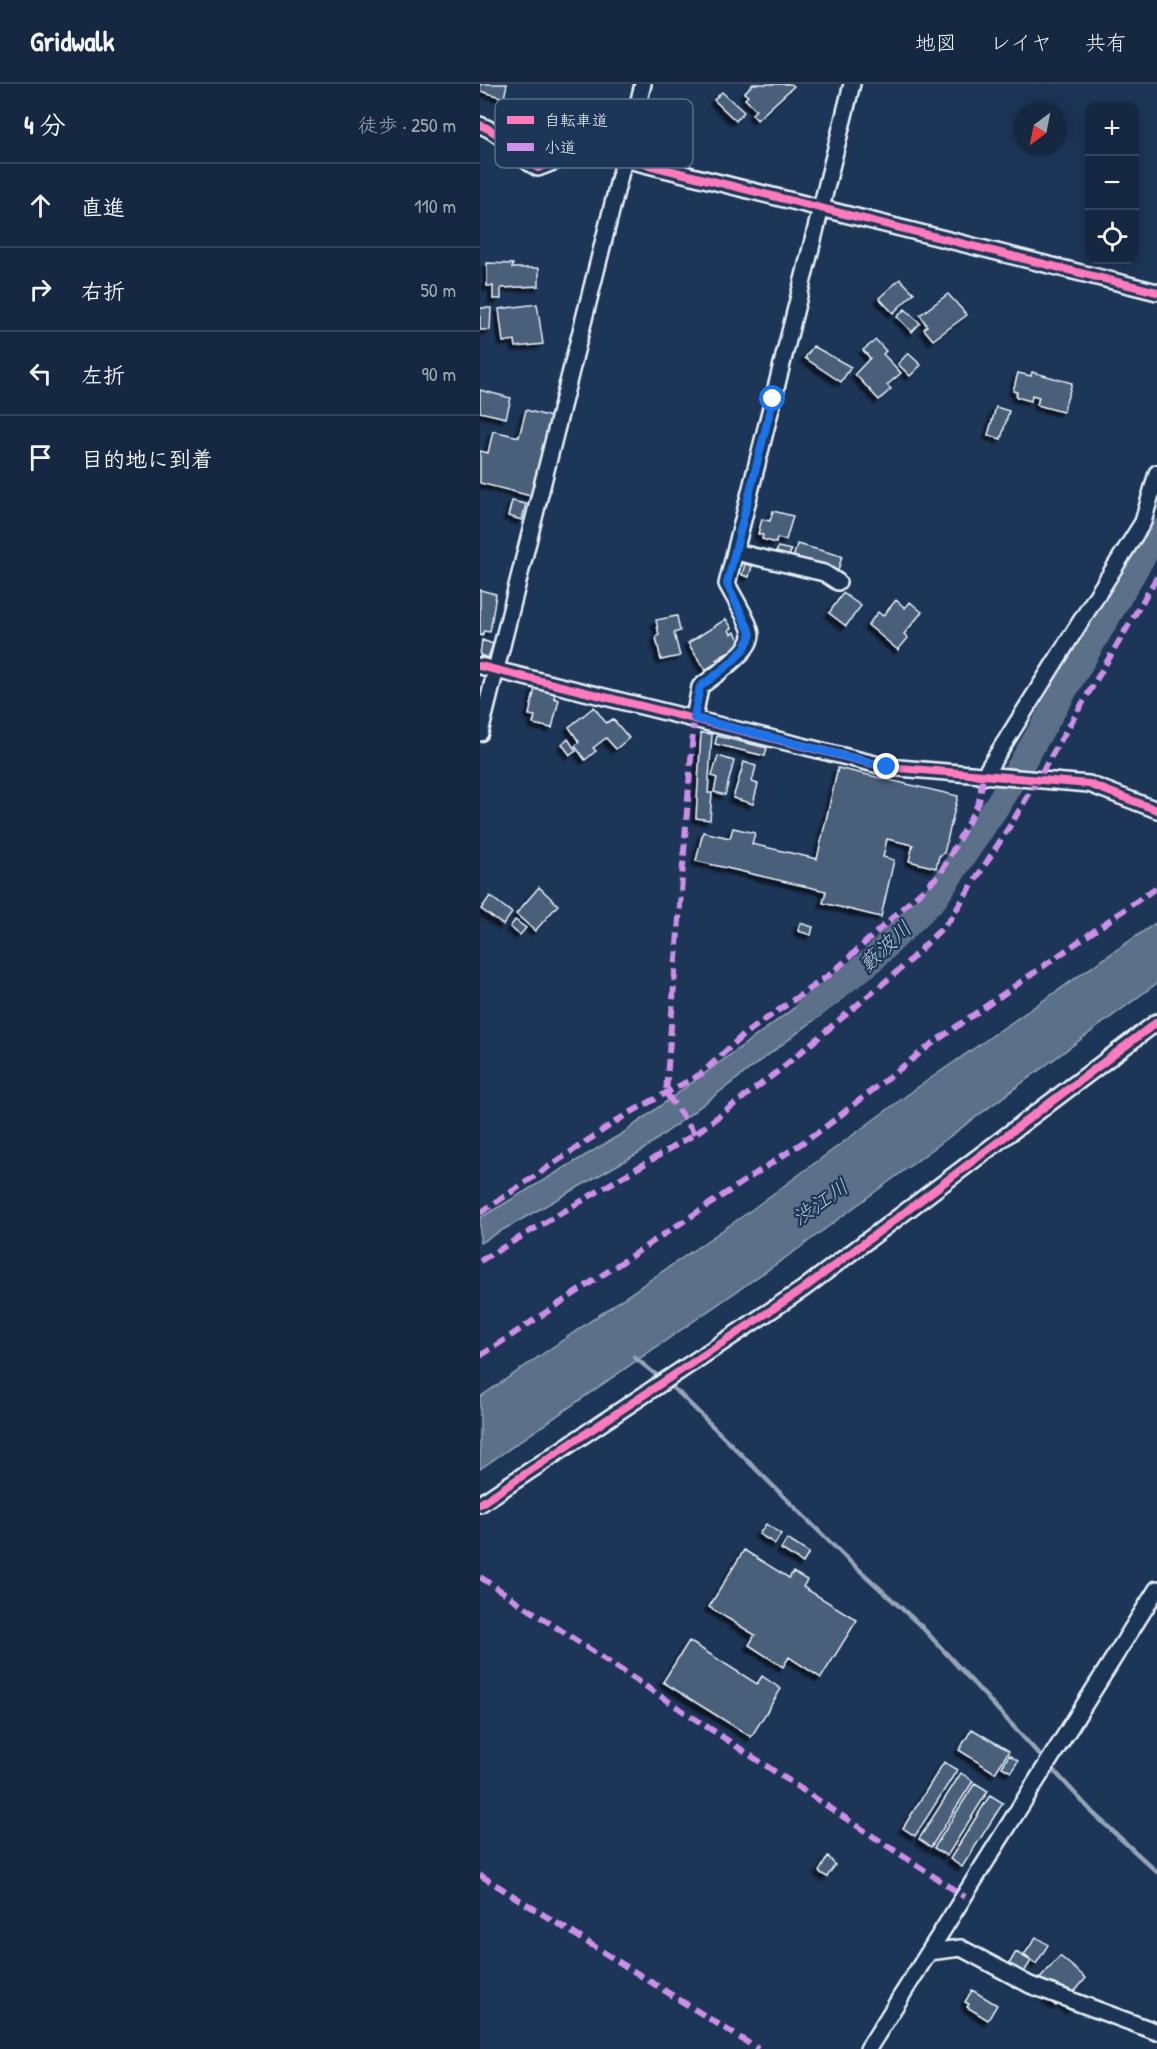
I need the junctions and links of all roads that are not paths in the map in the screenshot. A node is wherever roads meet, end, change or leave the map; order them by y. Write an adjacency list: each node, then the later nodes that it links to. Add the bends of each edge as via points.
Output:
1 (644, 84): 3 (street)
2 (852, 84): 8 (street)
3 (640, 99)
4 (480, 125): 5 (street)
5 (495, 130)
6 (623, 168): 14 (street)
7 (661, 168): 8 (street)
8 (820, 208): 9 (street); 11 (street)
9 (1157, 292)
10 (1157, 473): 17 (street, via 1143,522)
11 (736, 552): 12 (street, via 824,573); 15 (street, via 727,584 751,634 748,645 736,658 700,687)
12 (838, 582)
13 (480, 666): 14 (street)
14 (496, 671): 15 (street); 16 (street)
15 (694, 718): 17 (street, via 887,767)
16 (480, 733)
17 (989, 778): 18 (street, via 1089,784)
18 (1157, 810)
19 (1157, 1022): 20 (street, via 803,1289)
20 (480, 1504)
21 (1157, 1589): 22 (street)
22 (929, 1952): 23 (street, via 961,1948 1029,1985); 24 (street)
23 (1157, 2032)
24 (868, 2049)

